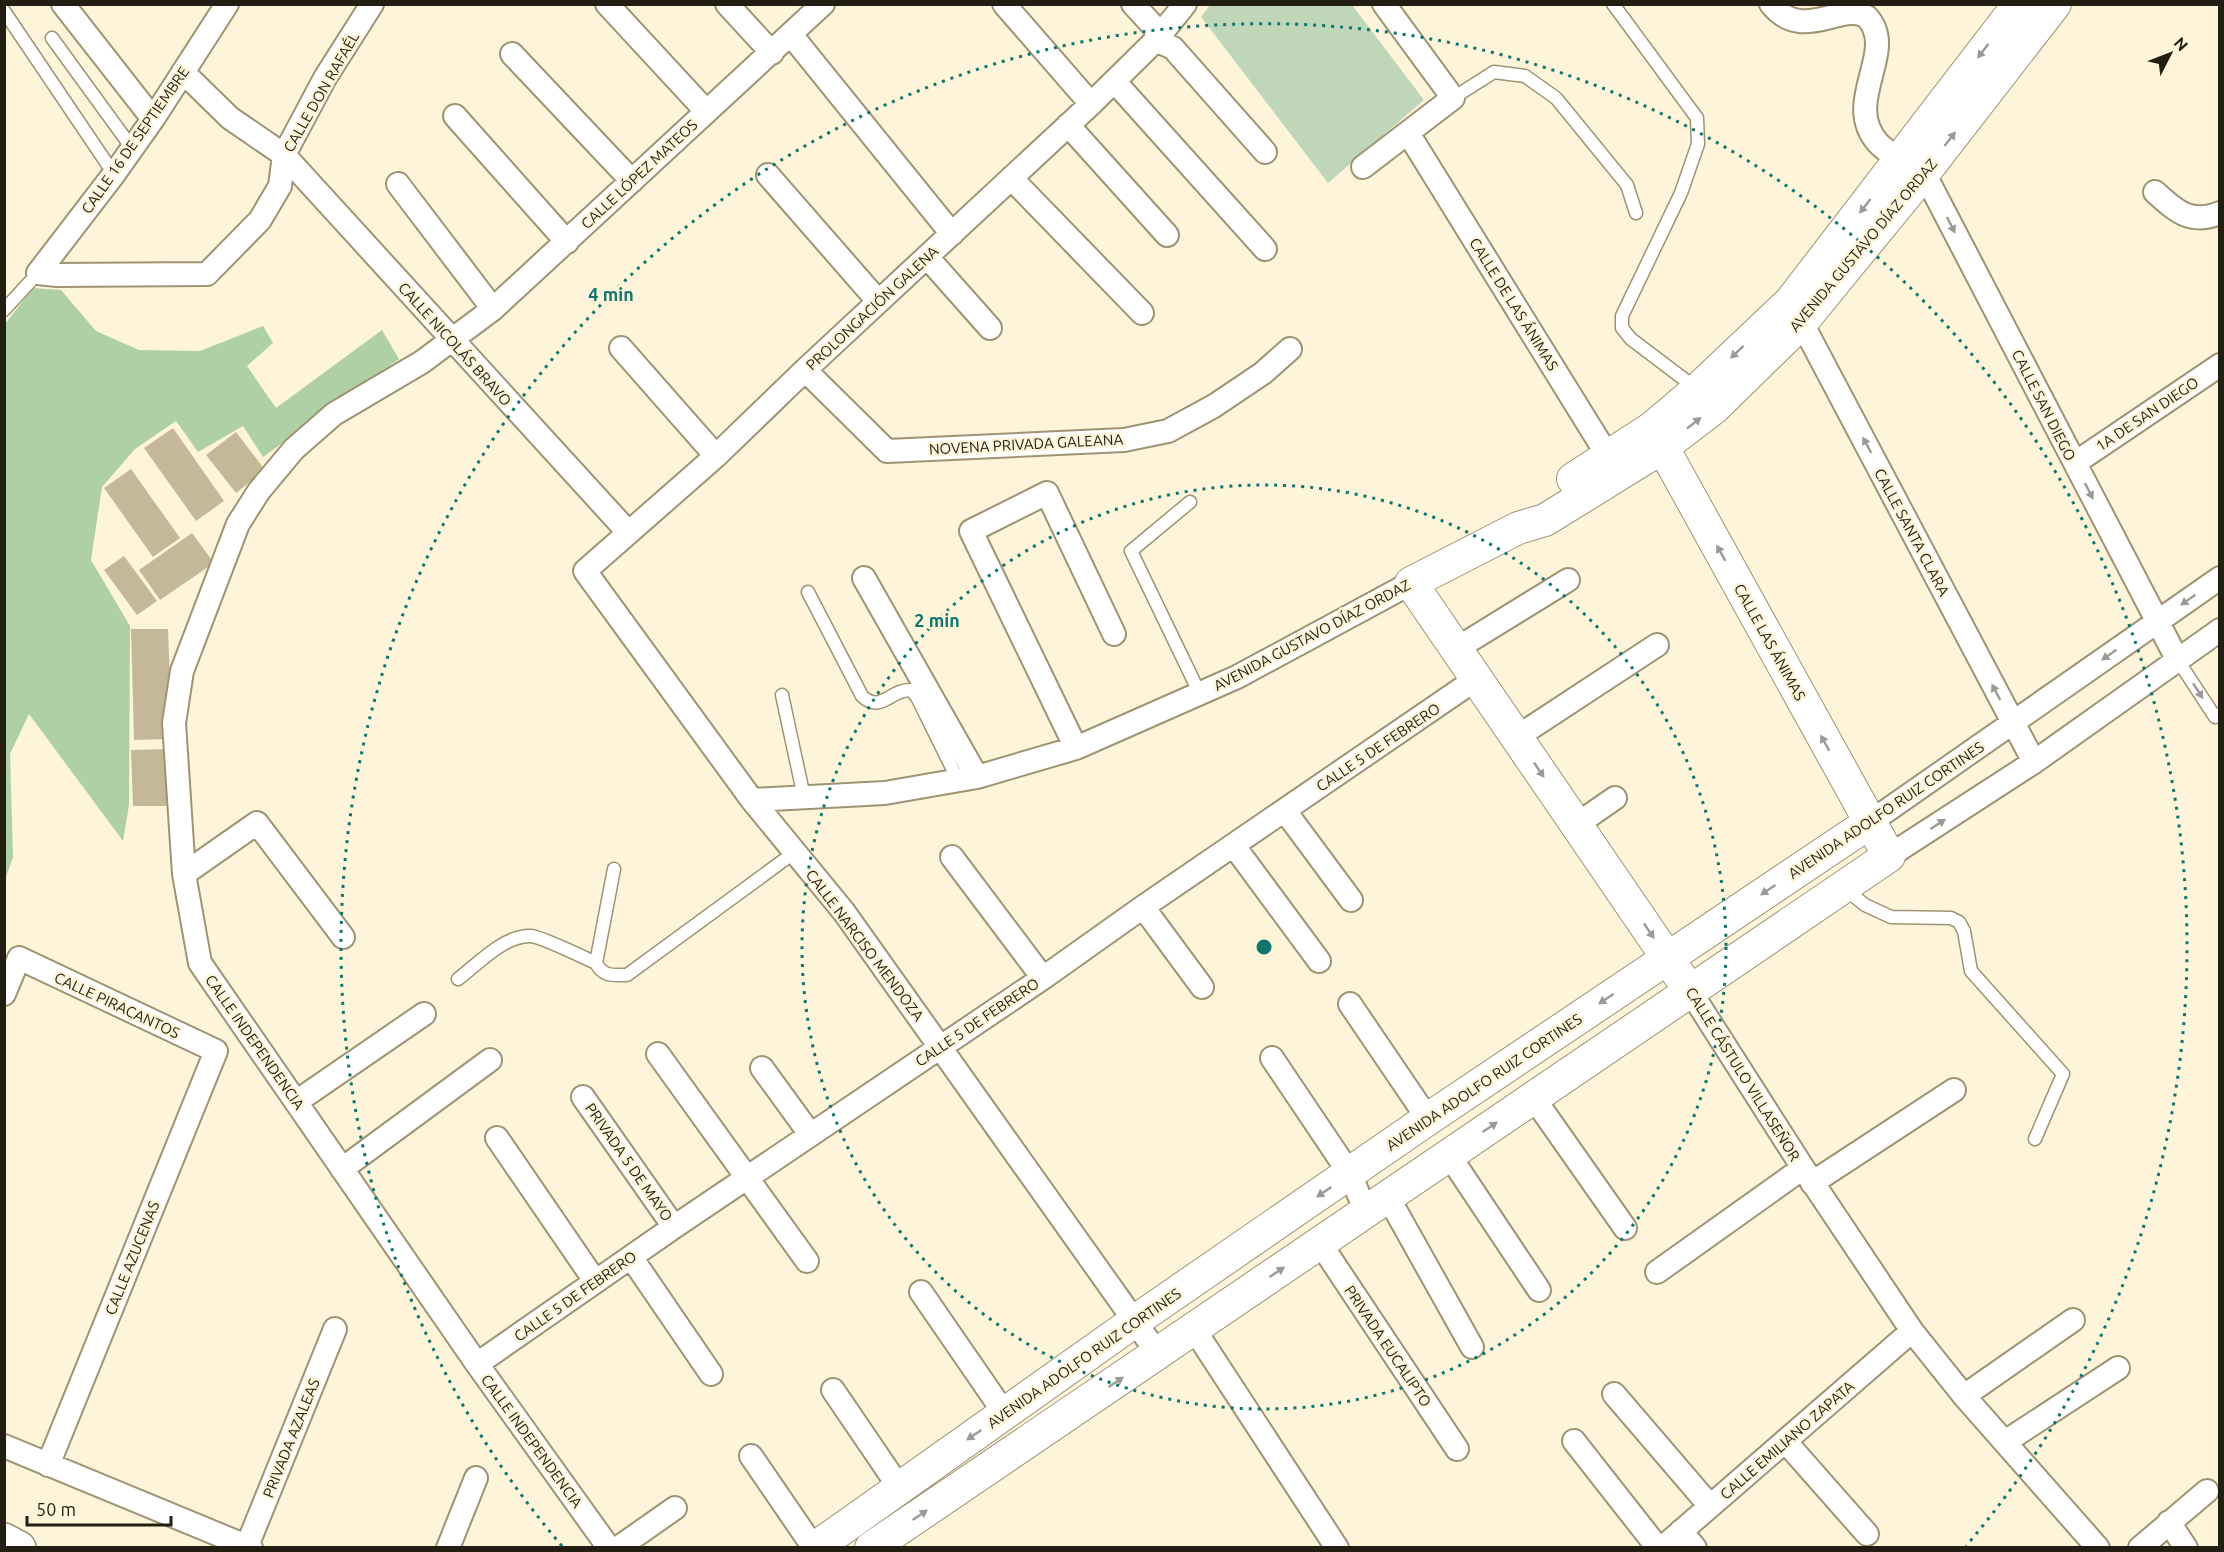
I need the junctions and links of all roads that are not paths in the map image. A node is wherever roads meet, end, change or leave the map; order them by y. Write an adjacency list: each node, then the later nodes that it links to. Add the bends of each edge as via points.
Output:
1 (228, 4): 21 (street, CALLE 16 DE SEPTIEMBRE)
2 (372, 4): 32 (street, CALLE DON RAFAÉL, via 325,78)
3 (607, 4): 25 (street)
4 (727, 4): 19 (street)
5 (824, 4): 16 (street, CALLE LÓPEZ MATEOS)
6 (1004, 4): 24 (street)
7 (1133, 4): 18 (street, via 1156,29)
8 (1185, 4): 18 (street, PROLONGACIÓN GALENA)
9 (1384, 4): 23 (street)
10 (1613, 4): 60 (lane, via 1697,118 1698,144 1681,193 1622,316 1622,328)
11 (1771, 4): 33 (street, via 1779,15 1796,21 1850,9 1866,16 1878,43 1865,103 1865,124 1879,144)
12 (2019, 4): 33 (street, AVENIDA GUSTAVO DÍAZ ORDAZ, one-way to 33)
13 (2055, 4): 33 (street, AVENIDA GUSTAVO DÍAZ ORDAZ, one-way to 13)
14 (74, 9): 27 (street)
15 (4, 11): 35 (lane)
16 (792, 36): 19 (street, CALLE LÓPEZ MATEOS); 43 (street)
17 (52, 38): 30 (lane)
18 (1156, 40): 22 (street, PROLONGACIÓN GALENA); 31 (street, via 1173,48)
19 (772, 53): 25 (street, CALLE LÓPEZ MATEOS)
20 (512, 54): 38 (street)
21 (183, 72): 27 (street, CALLE 16 DE SEPTIEMBRE); 32 (street, CALLE NICOLÁS BRAVO, via 230,118)
22 (1115, 82): 24 (street, PROLONGACIÓN GALENA); 46 (street)
23 (1453, 98): 29 (street); 41 (lane, via 1494,72 1525,76 1556,98 1585,133 1627,185)
24 (1091, 104): 28 (street, PROLONGACIÓN GALENA)
25 (706, 111): 38 (street, CALLE LÓPEZ MATEOS)
26 (455, 116): 45 (street)
27 (153, 119): 30 (street, CALLE 16 DE SEPTIEMBRE)
28 (1068, 124): 37 (street, PROLONGACIÓN GALENA); 44 (street)
29 (1408, 133): 34 (street); 64 (street, CALLE DE LAS ÁNIMAS)
30 (132, 148): 35 (street, CALLE 16 DE SEPTIEMBRE)
31 (1265, 152)
32 (284, 155): 48 (street, CALLE DON RAFAÉL, via 280,186 260,220 207,274); 55 (street, CALLE NICOLÁS BRAVO)
33 (1913, 166): 52 (street, AVENIDA GUSTAVO DÍAZ ORDAZ); 63 (street, CALLE SAN DIEGO, one-way to 63)
34 (1363, 167)
35 (114, 174): 48 (street, CALLE 16 DE SEPTIEMBRE)
36 (768, 175): 49 (street)
37 (1011, 178): 43 (street, PROLONGACIÓN GALENA); 53 (street)
38 (632, 181): 45 (street, CALLE LÓPEZ MATEOS)
39 (398, 184): 50 (street)
40 (2155, 192): 42 (street, via 2179,213 2206,219)
41 (1636, 213)
42 (2220, 213)
43 (952, 234): 47 (street, PROLONGACIÓN GALENA)
44 (1167, 236)
45 (567, 242): 50 (street, CALLE LÓPEZ MATEOS)
46 (1264, 249)
47 (927, 257): 49 (street, PROLONGACIÓN GALENA); 54 (street)
48 (38, 273): 51 (lane)
49 (878, 302): 59 (street, PROLONGACIÓN GALENA)
50 (493, 309): 55 (street, CALLE LÓPEZ MATEOS)
51 (4, 310)
52 (1796, 311): 60 (street, AVENIDA GUSTAVO DÍAZ ORDAZ, one-way to 60); 61 (street, AVENIDA GUSTAVO DÍAZ ORDAZ, one-way to 52, via 1714,408); 83 (street, CALLE SANTA CLARA, one-way to 52)
53 (1142, 313)
54 (990, 328)
55 (451, 340): 66 (street, CALLE NICOLÁS BRAVO); 99 (street, CALLE INDEPENDENCIA, via 422,362 334,414 294,449 238,524 182,671 174,723)
56 (621, 348): 62 (street)
57 (1290, 349): 59 (street, NOVENA PRIVADA GALEANA, via 1214,406 1168,431 1124,440 887,451)
58 (2220, 365): 63 (street, 1A DE SAN DIEGO)
59 (805, 370): 62 (street, PROLONGACIÓN GALENA)
60 (1698, 389): 61 (street, AVENIDA GUSTAVO DÍAZ ORDAZ)
61 (1658, 437): 64 (street, AVENIDA GUSTAVO DÍAZ ORDAZ); 92 (street, CALLE LAS ÁNIMAS, one-way to 61)
62 (716, 456): 66 (street, PROLONGACIÓN GALENA)
63 (2075, 463): 73 (street, CALLE SAN DIEGO, one-way to 73)
64 (1614, 466): 71 (street, AVENIDA GUSTAVO DÍAZ ORDAZ, via 1538,502 1518,528)
65 (1190, 502): 80 (lane, via 1131,551)
66 (628, 532): 67 (street, PROLONGACIÓN GALENA)
67 (585, 571): 90 (street, CALLE NARCISO MENDOZA)
68 (864, 578): 87 (street)
69 (2219, 579): 73 (street, AVENIDA ADOLFO RUIZ CORTINES, one-way to 73)
70 (1568, 580): 77 (street)
71 (1411, 583): 77 (street, CALLE CÁSTULO VILLASEÑOR); 80 (street, AVENIDA GUSTAVO DÍAZ ORDAZ)
72 (808, 592): 87 (lane, via 862,696 877,704 902,690 911,690)
73 (2156, 622): 78 (street, CALLE SAN DIEGO); 83 (street, AVENIDA ADOLFO RUIZ CORTINES, one-way to 83)
74 (2220, 630): 78 (street)
75 (1114, 634): 85 (street, via 1047,493 971,531)
76 (1657, 645): 84 (street)
77 (1456, 649): 79 (street, CALLE CÁSTULO VILLASEÑOR)
78 (2177, 660): 82 (lane, one-way to 82, via 2215,717); 86 (street)
79 (1476, 679): 84 (street, CALLE CÁSTULO VILLASEÑOR); 91 (street, CALLE 5 DE FEBRERO)
80 (1200, 694): 85 (street, AVENIDA GUSTAVO DÍAZ ORDAZ)
81 (782, 695): 88 (lane)
82 (2220, 714)
83 (2013, 723): 86 (street, CALLE SANTA CLARA); 92 (street, AVENIDA ADOLFO RUIZ CORTINES)
84 (1516, 737): 93 (street, CALLE CÁSTULO VILLASEÑOR, one-way to 93)
85 (1076, 748): 87 (street, AVENIDA GUSTAVO DÍAZ ORDAZ)
86 (2034, 762): 96 (street, one-way to 86)
87 (968, 779): 88 (street, AVENIDA GUSTAVO DÍAZ ORDAZ, via 885,793)
88 (804, 797): 90 (street, AVENIDA GUSTAVO DÍAZ ORDAZ)
89 (1615, 798): 93 (street)
90 (752, 800): 95 (street, CALLE NARCISO MENDOZA)
91 (1285, 811): 94 (street, CALLE 5 DE FEBRERO); 101 (street)
92 (1869, 823): 96 (street, CALLE LAS ÁNIMAS); 104 (street, AVENIDA ADOLFO RUIZ CORTINES, one-way to 104)
93 (1576, 825): 104 (street, CALLE CÁSTULO VILLASEÑOR, one-way to 104)
94 (1234, 846): 102 (street, CALLE 5 DE FEBRERO); 105 (street)
95 (795, 852): 106 (lane, via 627,975 608,975); 114 (street, CALLE NARCISO MENDOZA, via 844,912)
96 (1889, 856): 100 (street)
97 (952, 857): 107 (street)
98 (614, 869): 106 (lane)
99 (184, 874): 103 (street, via 257,823); 123 (street, CALLE INDEPENDENCIA, via 200,963)
100 (1843, 888): 110 (street); 127 (lane, via 1865,905 1891,917 1951,918 1959,922 1971,970 2063,1074)
101 (1351, 900)
102 (1143, 907): 107 (street, CALLE 5 DE FEBRERO); 109 (street)
103 (343, 937)
104 (1667, 957): 110 (street, CALLE CÁSTULO VILLASEÑOR); 124 (street, AVENIDA ADOLFO RUIZ CORTINES, one-way to 124)
105 (1319, 961)
106 (596, 963): 108 (lane, via 533,936 519,937)
107 (1043, 978): 114 (street, CALLE 5 DE FEBRERO)
108 (458, 979)
109 (1202, 987)
110 (1690, 991): 122 (street); 131 (street, CALLE CÁSTULO VILLASEÑOR)
111 (4, 994): 115 (street, CALLE PIRACANTOS, via 19,958)
112 (1350, 1004): 124 (street)
113 (424, 1014): 123 (street)
114 (940, 1048): 125 (street, CALLE 5 DE FEBRERO); 144 (street, CALLE NARCISO MENDOZA)
115 (216, 1051): 165 (street, CALLE AZUCENAS)
116 (658, 1054): 132 (street)
117 (1272, 1058): 130 (street)
118 (490, 1060): 129 (street)
119 (762, 1068): 125 (street)
120 (1954, 1090): 131 (street)
121 (584, 1097): 134 (street, PRIVADA 5 DE MAYO)
122 (1533, 1097): 128 (street, one-way to 122); 135 (street)
123 (297, 1102): 129 (street, CALLE INDEPENDENCIA)
124 (1428, 1119): 130 (street, AVENIDA ADOLFO RUIZ CORTINES)
125 (810, 1134): 132 (street, CALLE 5 DE FEBRERO)
126 (497, 1138): 140 (street)
127 (2035, 1139)
128 (1449, 1155): 133 (street); 141 (street)
129 (342, 1169): 150 (street, CALLE INDEPENDENCIA)
130 (1350, 1174): 133 (street); 144 (street, AVENIDA ADOLFO RUIZ CORTINES, one-way to 144)
131 (1808, 1175): 139 (street); 147 (street, CALLE CÁSTULO VILLASEÑOR)
132 (746, 1179): 134 (street, CALLE 5 DE FEBRERO); 138 (street)
133 (1377, 1204): 136 (street); 148 (street)
134 (674, 1227): 137 (street, CALLE 5 DE FEBRERO)
135 (1625, 1228)
136 (1320, 1243): 146 (street, one-way to 136); 163 (street, PRIVADA EUCALIPTO)
137 (631, 1257): 140 (street, CALLE 5 DE FEBRERO); 152 (street)
138 (807, 1261)
139 (1657, 1272)
140 (595, 1281): 150 (street, CALLE 5 DE FEBRERO)
141 (1539, 1290)
142 (921, 1292): 158 (street)
143 (2073, 1320): 156 (street)
144 (1135, 1321): 149 (street, CALLE NARCISO MENDOZA); 153 (street, AVENIDA ADOLFO RUIZ CORTINES)
145 (334, 1329): 176 (street, PRIVADA AZALEAS)
146 (1194, 1329): 149 (street); 183 (street)
147 (1912, 1332): 156 (street, CALLE CÁSTULO VILLASEÑOR); 160 (street, CALLE EMILIANO ZAPATA)
148 (1472, 1347)
149 (1158, 1354): 157 (street, one-way to 149)
150 (477, 1364): 179 (street, CALLE INDEPENDENCIA)
151 (2118, 1368): 161 (street)
152 (711, 1374)
153 (1053, 1380): 157 (street); 158 (street, AVENIDA ADOLFO RUIZ CORTINES)
154 (833, 1390): 167 (street)
155 (1614, 1394): 169 (street)
156 (1964, 1396): 161 (street, CALLE CÁSTULO VILLASEÑOR)
157 (1074, 1411): 182 (street, one-way to 157)
158 (1005, 1414): 167 (street, AVENIDA ADOLFO RUIZ CORTINES, one-way to 167)
159 (1574, 1441): 175 (street)
160 (1785, 1441): 169 (street, CALLE EMILIANO ZAPATA); 172 (street)
161 (2005, 1442): 184 (street, CALLE CÁSTULO VILLASEÑOR)
162 (4, 1446): 165 (street)
163 (1457, 1449)
164 (751, 1456): 181 (street)
165 (48, 1465): 176 (street)
166 (476, 1478): 178 (street)
167 (899, 1486): 181 (street, AVENIDA ADOLFO RUIZ CORTINES)
168 (2207, 1491): 171 (street)
169 (1710, 1506): 173 (street, CALLE EMILIANO ZAPATA)
170 (675, 1508): 180 (street)
171 (2169, 1522): 185 (street); 186 (street)
172 (1867, 1534)
173 (1688, 1539): 175 (street, CALLE EMILIANO ZAPATA)
174 (4, 1540): 177 (highway)
175 (1657, 1544)
176 (249, 1547)
177 (19, 1548)
178 (448, 1548)
179 (609, 1548)
180 (618, 1548)
181 (814, 1548)
182 (871, 1548)
183 (1337, 1548)
184 (2098, 1548)
185 (2140, 1548)
186 (2186, 1548)

